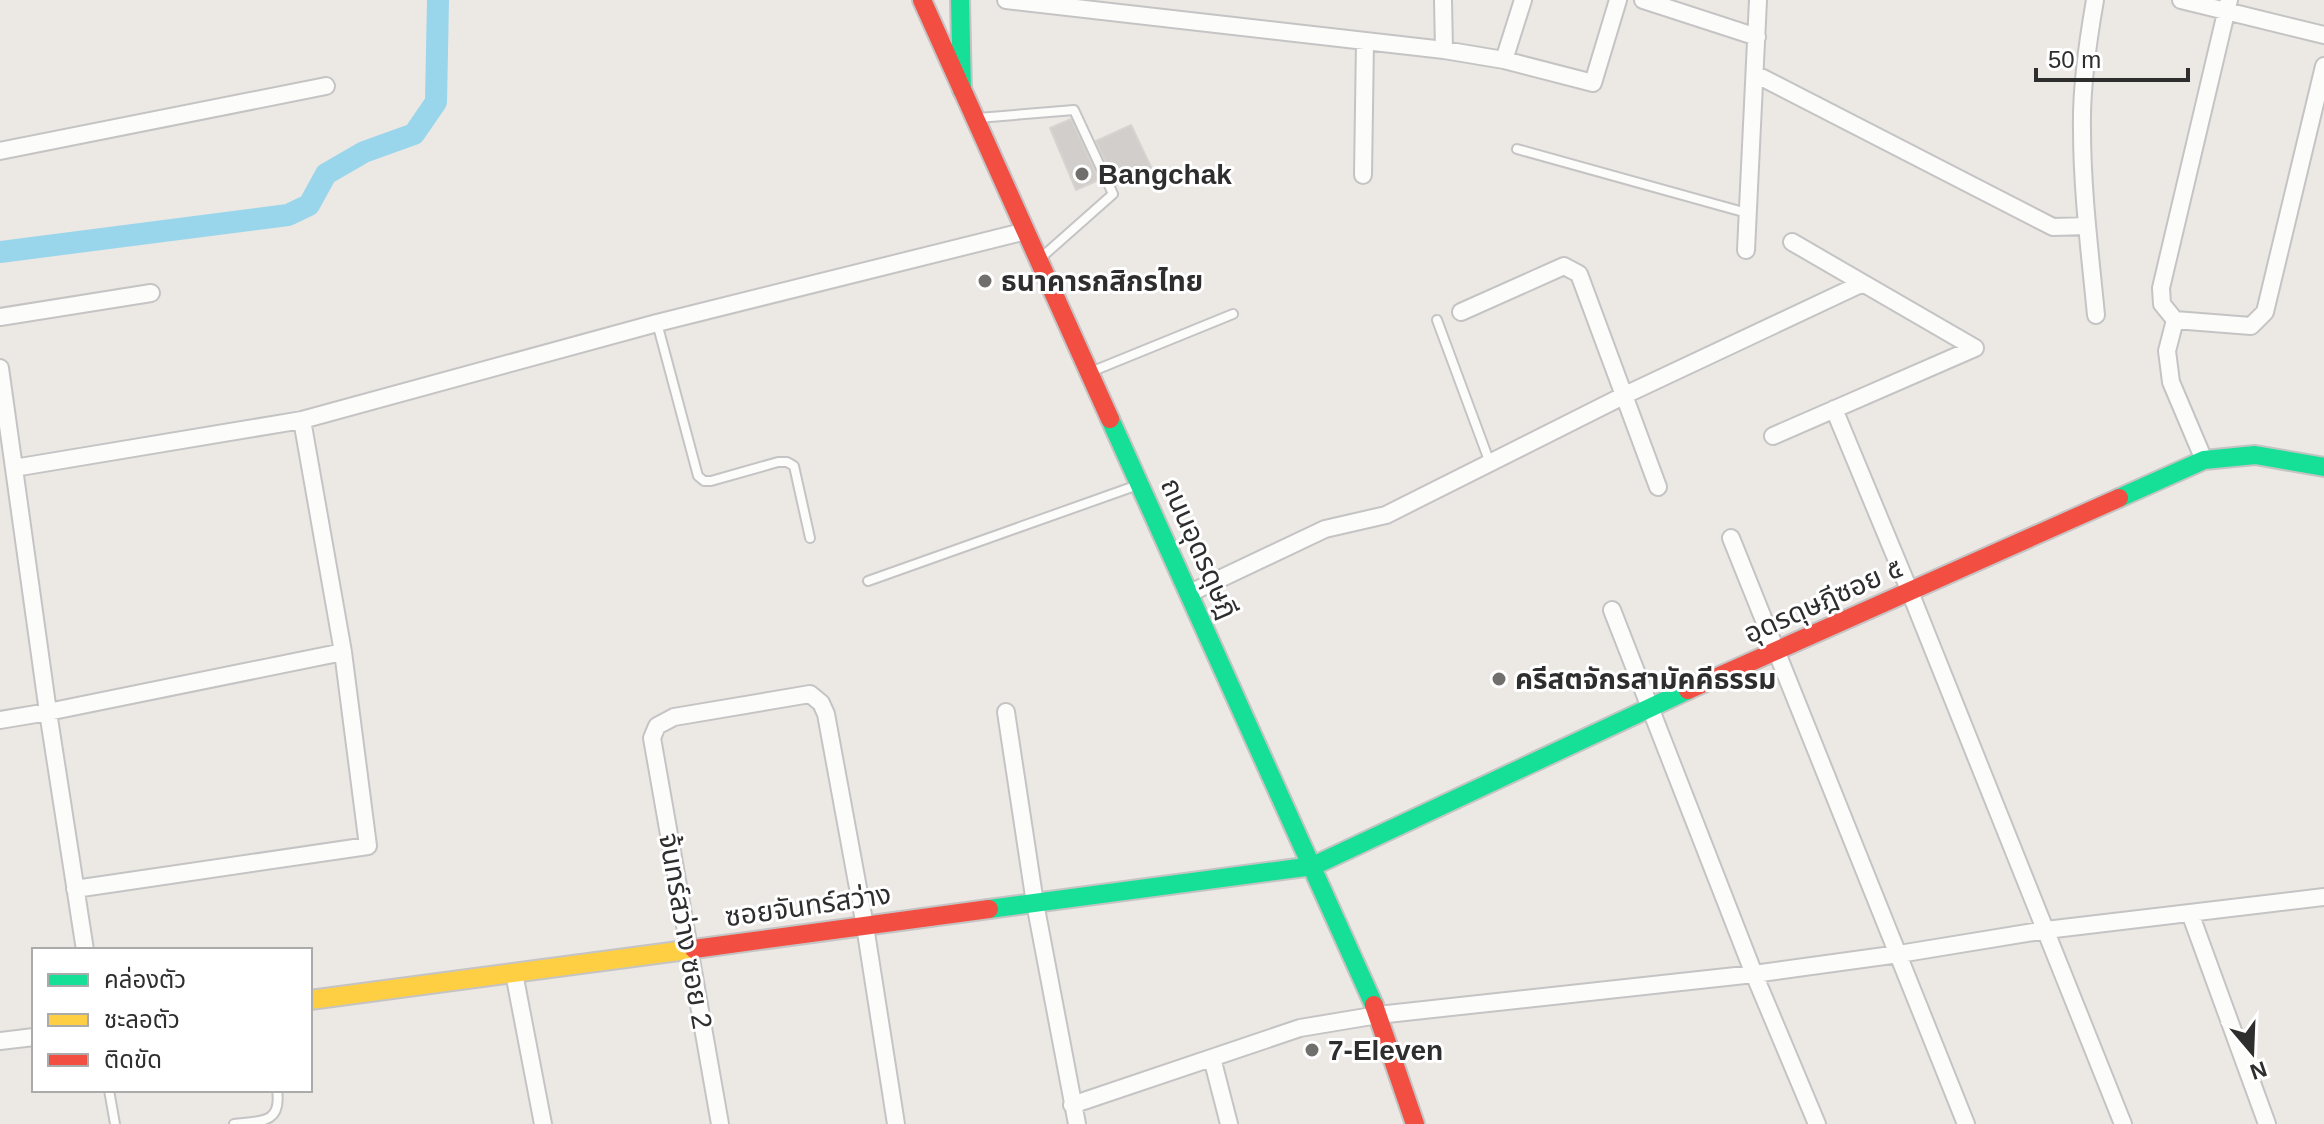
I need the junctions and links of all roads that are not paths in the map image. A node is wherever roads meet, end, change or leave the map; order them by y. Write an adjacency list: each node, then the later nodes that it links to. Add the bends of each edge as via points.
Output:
1 (922, 0): 20 (street, ถนนอุดรดุษฎี)
2 (960, 0): 20 (street)
3 (1006, 0): 14 (street)
4 (1443, 0): 15 (street)
5 (1523, 0): 16 (street)
6 (1618, 0): 16 (street, via 1593,83)
7 (1643, 0): 13 (street)
8 (1758, 0): 13 (street)
9 (2095, 0): 26 (street, via 2081,128)
10 (2181, 0): 11 (street)
11 (2228, 5): 12 (street); 38 (street, via 2161,288 2162,304)
12 (2324, 35)
13 (1757, 37): 18 (street)
14 (1365, 41): 15 (street); 24 (street)
15 (1444, 50): 16 (street)
16 (1504, 60)
17 (2324, 66): 38 (street, via 2265,312 2251,326)
18 (1755, 74): 25 (street); 26 (street, via 2053,227)
19 (326, 86): 23 (street)
20 (962, 90): 21 (street, ถนนอุดรดุษฎี)
21 (975, 118): 27 (street, ถนนอุดรดุษฎี); 30 (lane, via 1074,110 1113,194)
22 (1517, 149): 25 (lane)
23 (0, 151)
24 (1363, 175)
25 (1748, 213): 29 (street)
26 (2087, 226): 35 (street)
27 (1026, 231): 30 (street, ถนนอุดรดุษฎี); 39 (street)
28 (1792, 242): 31 (street)
29 (1746, 250)
30 (1039, 259): 41 (street, ถนนอุดรดุษฎี)
31 (1863, 283): 42 (street); 43 (street, via 1975,348)
32 (151, 293): 36 (street)
33 (1461, 312): 42 (street, via 1564,266 1579,274)
34 (1233, 314): 41 (lane)
35 (2096, 315)
36 (0, 317)
37 (1437, 320): 47 (lane)
38 (2175, 320): 46 (street, via 2167,351 2171,382)
39 (657, 323): 44 (street); 52 (lane, via 698,476 711,481 787,462 794,466)
40 (0, 368): 49 (street)
41 (1090, 372): 50 (street, ถนนอุดรดุษฎี)
42 (1625, 395): 47 (street); 51 (street)
43 (1834, 409): 45 (street); 55 (street)
44 (302, 420): 49 (street); 59 (street)
45 (1773, 436)
46 (2204, 460): 48 (street, อุดรดุษฎีซอย ๕, via 2255,455); 55 (street, อุดรดุษฎีซอย ๕)
47 (1490, 463): 56 (street, via 1386,515 1325,529)
48 (2324, 467)
49 (14, 468): 61 (street)
50 (1140, 484): 54 (lane); 56 (street, ถนนอุดรดุษฎี)
51 (1658, 487)
52 (810, 538)
53 (1731, 538): 58 (street)
54 (868, 581)
55 (1910, 592): 58 (street, อุดรดุษฎีซอย ๕); 70 (street)
56 (1190, 593): 64 (street, ถนนอุดรดุษฎี)
57 (1612, 610): 60 (street)
58 (1777, 651): 60 (street, อุดรดุษฎีซอย ๕); 73 (street)
59 (343, 652): 61 (street); 65 (street, via 368,846)
60 (1650, 707): 64 (street, อุดรดุษฎีซอย ๕); 75 (street)
61 (48, 712): 63 (street); 65 (street)
62 (1006, 712): 67 (street)
63 (0, 720)
64 (1313, 866): 67 (street, ซอยจันทร์สว่าง); 77 (street, ถนนอุดรดุษฎี)
65 (75, 889): 71 (street)
66 (2324, 897): 68 (street)
67 (1035, 903): 69 (street, ซอยจันทร์สว่าง); 83 (street)
68 (2190, 913): 70 (street); 95 (street)
69 (865, 926): 72 (street, ซอยจันทร์สว่าง); 72 (street, จ้นทร์สว่าง ซอย 2, via 826,714 810,694 674,717 657,726 652,738); 88 (street)
70 (2046, 930): 73 (street); 94 (street)
71 (85, 948)
72 (688, 950): 74 (street, ซอยจันทร์สว่าง); 87 (street, จ้นทร์สว่าง ซอย 2)
73 (1899, 954): 75 (street); 93 (street)
74 (514, 973): 76 (street, ซอยจันทร์สว่าง); 86 (street)
75 (1754, 974): 77 (street); 92 (street)
76 (312, 1000)
77 (1378, 1015): 80 (street, via 1300,1028); 91 (street, ถนนอุดรดุษฎี)
78 (32, 1037): 79 (street)
79 (0, 1041)
80 (1212, 1058): 83 (street); 90 (street)
81 (109, 1092): 84 (lane)
82 (277, 1092): 85 (lane, via 274,1115)
83 (1072, 1105): 89 (street)
84 (115, 1124)
85 (234, 1124)
86 (543, 1124)
87 (720, 1124)
88 (896, 1124)
89 (1077, 1124)
90 (1229, 1124)
91 (1415, 1124)
92 (1817, 1124)
93 (1966, 1124)
94 (2123, 1124)
95 (2267, 1124)

